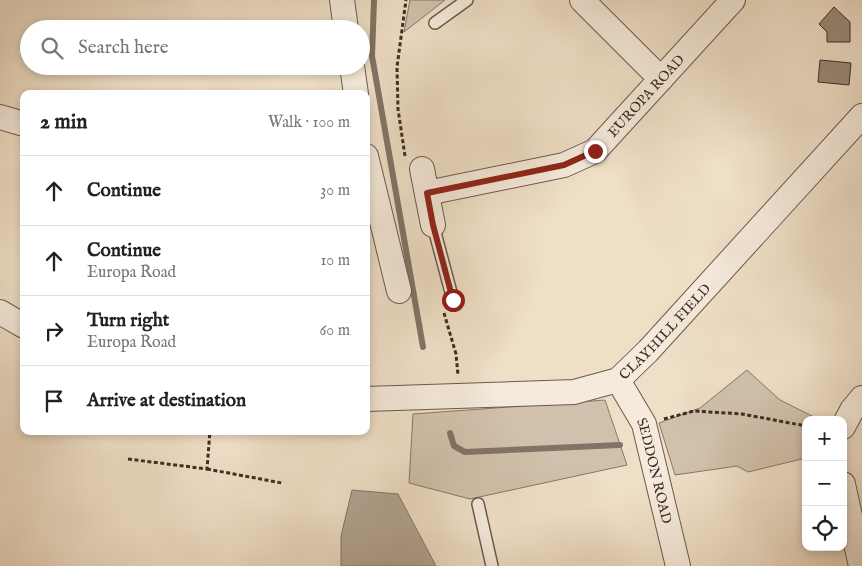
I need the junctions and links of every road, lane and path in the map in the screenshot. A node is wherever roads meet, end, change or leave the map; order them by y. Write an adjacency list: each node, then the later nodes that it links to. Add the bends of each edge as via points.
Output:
1 (342, 0): 5 (street)
2 (467, 0): 6 (lane)
3 (582, 0): 8 (street)
4 (733, 0): 8 (street, EUROPA ROAD)
5 (345, 20)
6 (435, 23)
7 (353, 75): 9 (street)
8 (661, 79): 15 (street, EUROPA ROAD, via 595,151 564,165)
9 (355, 90)
10 (862, 116): 21 (street, CLAYHILL FIELD)
11 (0, 117): 12 (street)
12 (20, 123)
13 (422, 170): 15 (street)
14 (370, 174): 17 (street)
15 (427, 193): 16 (street)
16 (433, 225): 18 (lane)
17 (399, 291)
18 (453, 300)
19 (0, 312): 20 (street)
20 (20, 324)
21 (618, 380): 23 (street, CLAYHILL FIELD, via 574,392); 25 (street, SEDDON ROAD)
22 (862, 398): 24 (street)
23 (370, 399)
24 (847, 419)
25 (644, 424): 26 (path, via 694,410 742,414); 34 (street, SEDDON ROAD)
26 (802, 425)
27 (210, 435): 29 (path)
28 (128, 459): 29 (path)
29 (207, 469): 30 (path)
30 (282, 483)
31 (847, 502): 35 (street)
32 (478, 504): 33 (lane)
33 (492, 566)
34 (678, 566)
35 (861, 566)

